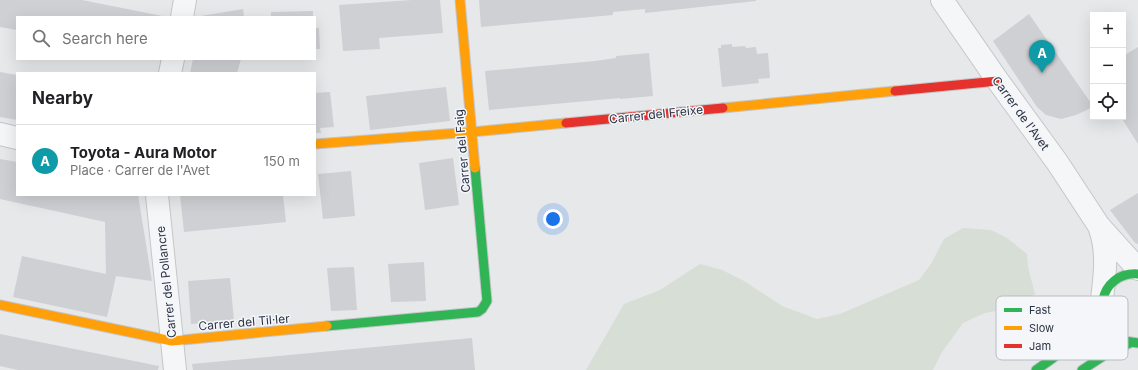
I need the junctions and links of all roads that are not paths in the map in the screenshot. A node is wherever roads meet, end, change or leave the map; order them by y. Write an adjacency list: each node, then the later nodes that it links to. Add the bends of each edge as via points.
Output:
1 (185, 0): 4 (street)
2 (460, 0): 8 (street, Carrer del Faig)
3 (942, 0): 7 (street, Carrer de l'Avet)
4 (182, 16)
5 (173, 60): 6 (street)
6 (170, 72)
7 (998, 81): 8 (street, Carrer del Freixe); 13 (street, Carrer de l'Avet, via 1057,162)
8 (472, 132): 11 (street, Carrer del Freixe); 18 (street, Carrer del Faig)
9 (0, 134): 10 (street)
10 (16, 138)
11 (316, 144)
12 (158, 196): 20 (street, Carrer del Pollancre)
13 (1099, 226): 14 (street, Carrer de l'Avet); 16 (street, Carrer de l'Avet, via 1106,253)
14 (1138, 269)
15 (1138, 274): 17 (street, via 1120,278 1108,287)
16 (1102, 296)
17 (1104, 296)
18 (487, 301): 20 (street, Carrer del Til·ler, via 478,312)
19 (0, 305): 20 (street, Carrer del Til·ler)
20 (172, 341): 23 (street, Carrer del Pollancre)
21 (1049, 360): 24 (street)
22 (1097, 360): 25 (street)
23 (175, 370)
24 (1036, 370)
25 (1083, 370)

